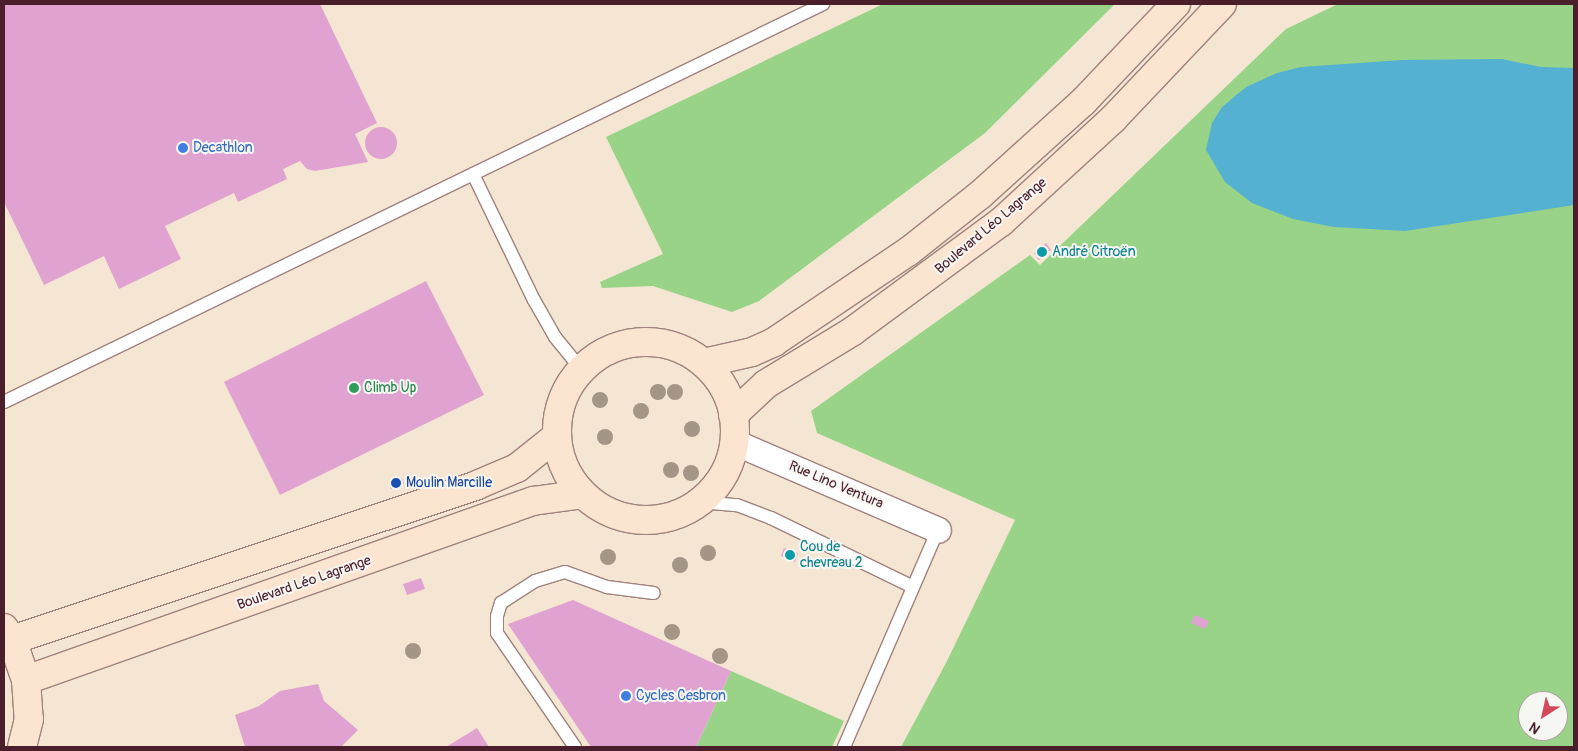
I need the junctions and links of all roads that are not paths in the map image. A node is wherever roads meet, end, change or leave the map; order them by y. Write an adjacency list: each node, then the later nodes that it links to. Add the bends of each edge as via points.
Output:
1 (824, 4): 4 (lane)
2 (1176, 4): 5 (street, via 1083,102 980,195 909,251 774,342 752,352)
3 (1222, 4): 8 (street, Boulevard Léo Lagrange, via 1113,120 1001,222 860,326 766,384)
4 (473, 174): 6 (lane, via 534,300 555,337); 7 (lane)
5 (704, 363): 6 (street, via 681,349 646,342 611,348); 8 (street, via 725,390)
6 (581, 369): 9 (street, via 562,400)
7 (4, 402)
8 (734, 415): 10 (street)
9 (557, 436): 11 (street, via 564,468); 16 (street, via 517,468 477,485)
10 (734, 442): 12 (street, via 720,480); 13 (street, Rue Lino Ventura)
11 (583, 494): 12 (street, via 609,512 640,520 672,516); 17 (street, Boulevard Léo Lagrange, via 533,501)
12 (700, 502): 14 (lane, via 737,505 771,518)
13 (938, 530): 14 (lane)
14 (913, 587): 20 (lane)
15 (654, 594): 19 (lane, via 607,587 565,572 535,580 502,603 497,616 497,633)
16 (8, 634): 17 (street)
17 (26, 680): 18 (street, via 28,719)
18 (22, 747)
19 (575, 747)
20 (844, 747)

